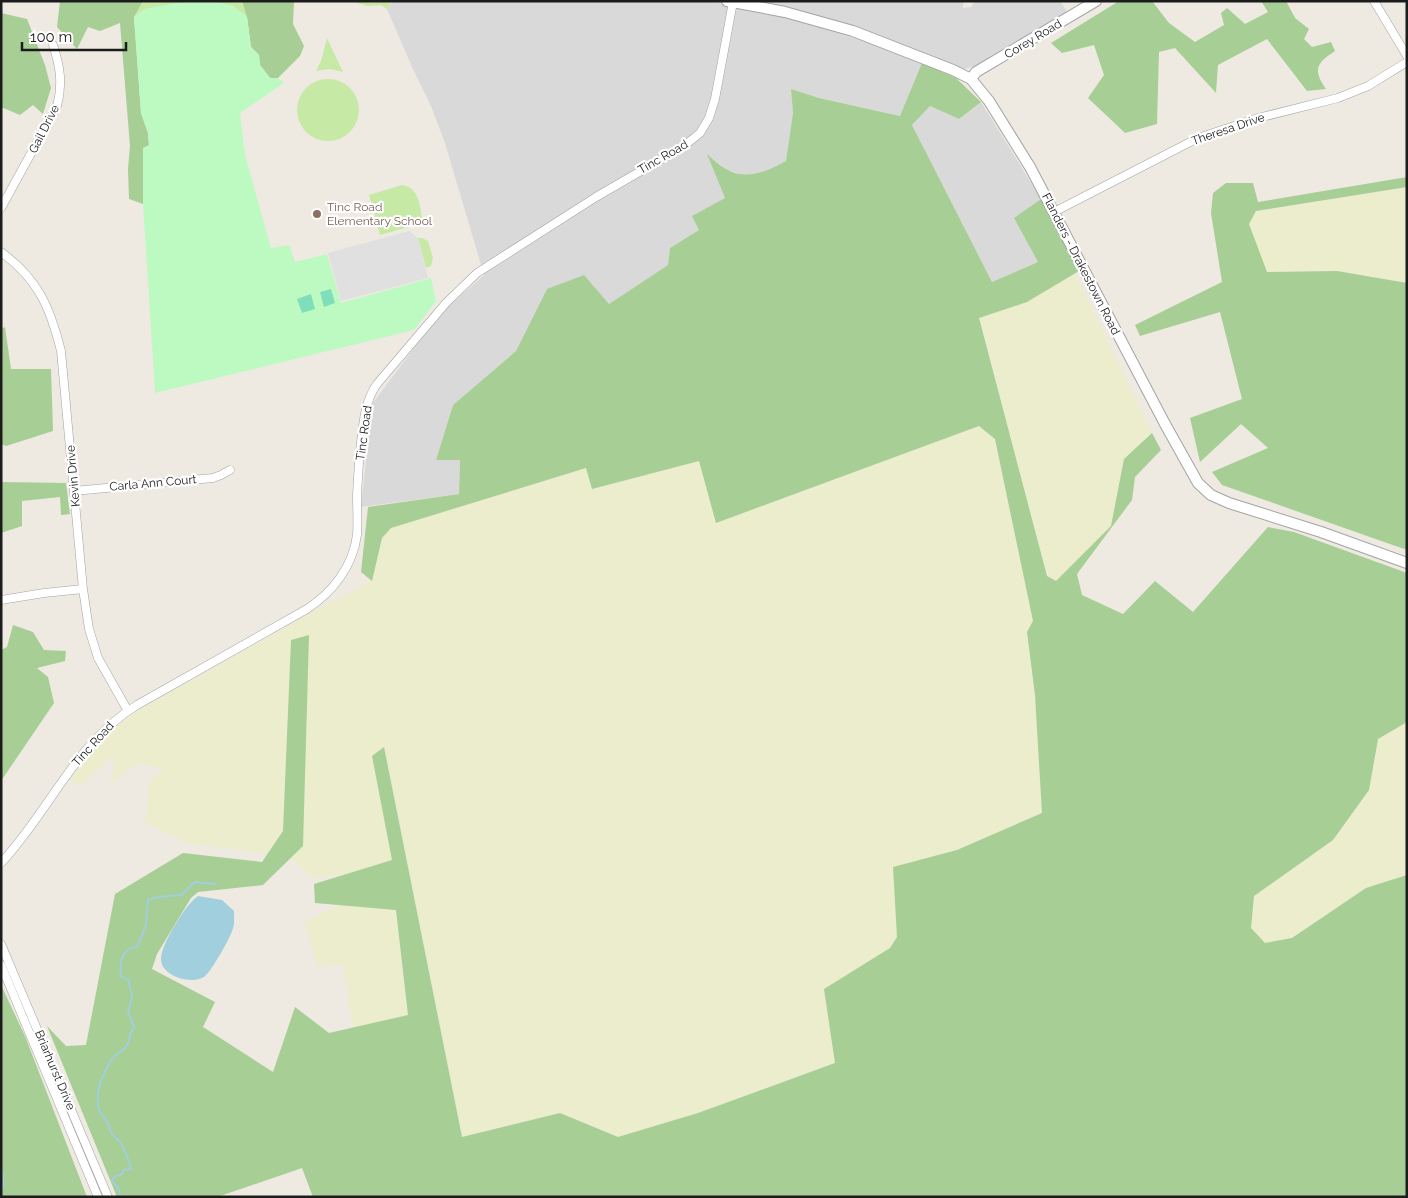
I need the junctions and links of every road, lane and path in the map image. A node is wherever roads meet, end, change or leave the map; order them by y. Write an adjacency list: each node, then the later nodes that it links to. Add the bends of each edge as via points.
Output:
1 (1096, 1): 7 (street, Corey Road, via 976,72)
2 (1374, 1): 5 (street)
3 (730, 2): 7 (street, Flanders - Drakestown Road, via 785,12 853,31); 16 (street, Tinc Road, via 713,106 700,133 684,146 596,197 477,273 446,303 377,384 368,399 363,420 355,546 347,567 332,588 307,609)
4 (53, 45): 8 (street, Gail Drive, via 61,75 60,96)
5 (1407, 56)
6 (1407, 62): 9 (street, Theresa Drive, via 1368,86 1338,98 1258,118 1198,138)
7 (971, 79): 9 (street, Flanders - Drakestown Road, via 1009,133)
8 (1, 208)
9 (1054, 212): 13 (street, Flanders - Drakestown Road, via 1183,458 1204,489 1229,502)
10 (1, 252): 12 (street, Kevin Drive, via 36,287 56,329 61,351)
11 (230, 470): 12 (street, Carla Ann Court, via 213,478)
12 (74, 491): 14 (street, Kevin Drive)
13 (1407, 563)
14 (83, 589): 15 (street); 16 (street, Kevin Drive, via 91,638 98,658)
15 (1, 600)
16 (128, 711): 17 (street, Tinc Road, via 89,745)
17 (1, 863)
18 (1, 944): 21 (street, Briarhurst Drive)
19 (1, 965): 20 (street, Briarhurst Drive)
20 (98, 1197)
21 (108, 1197)

